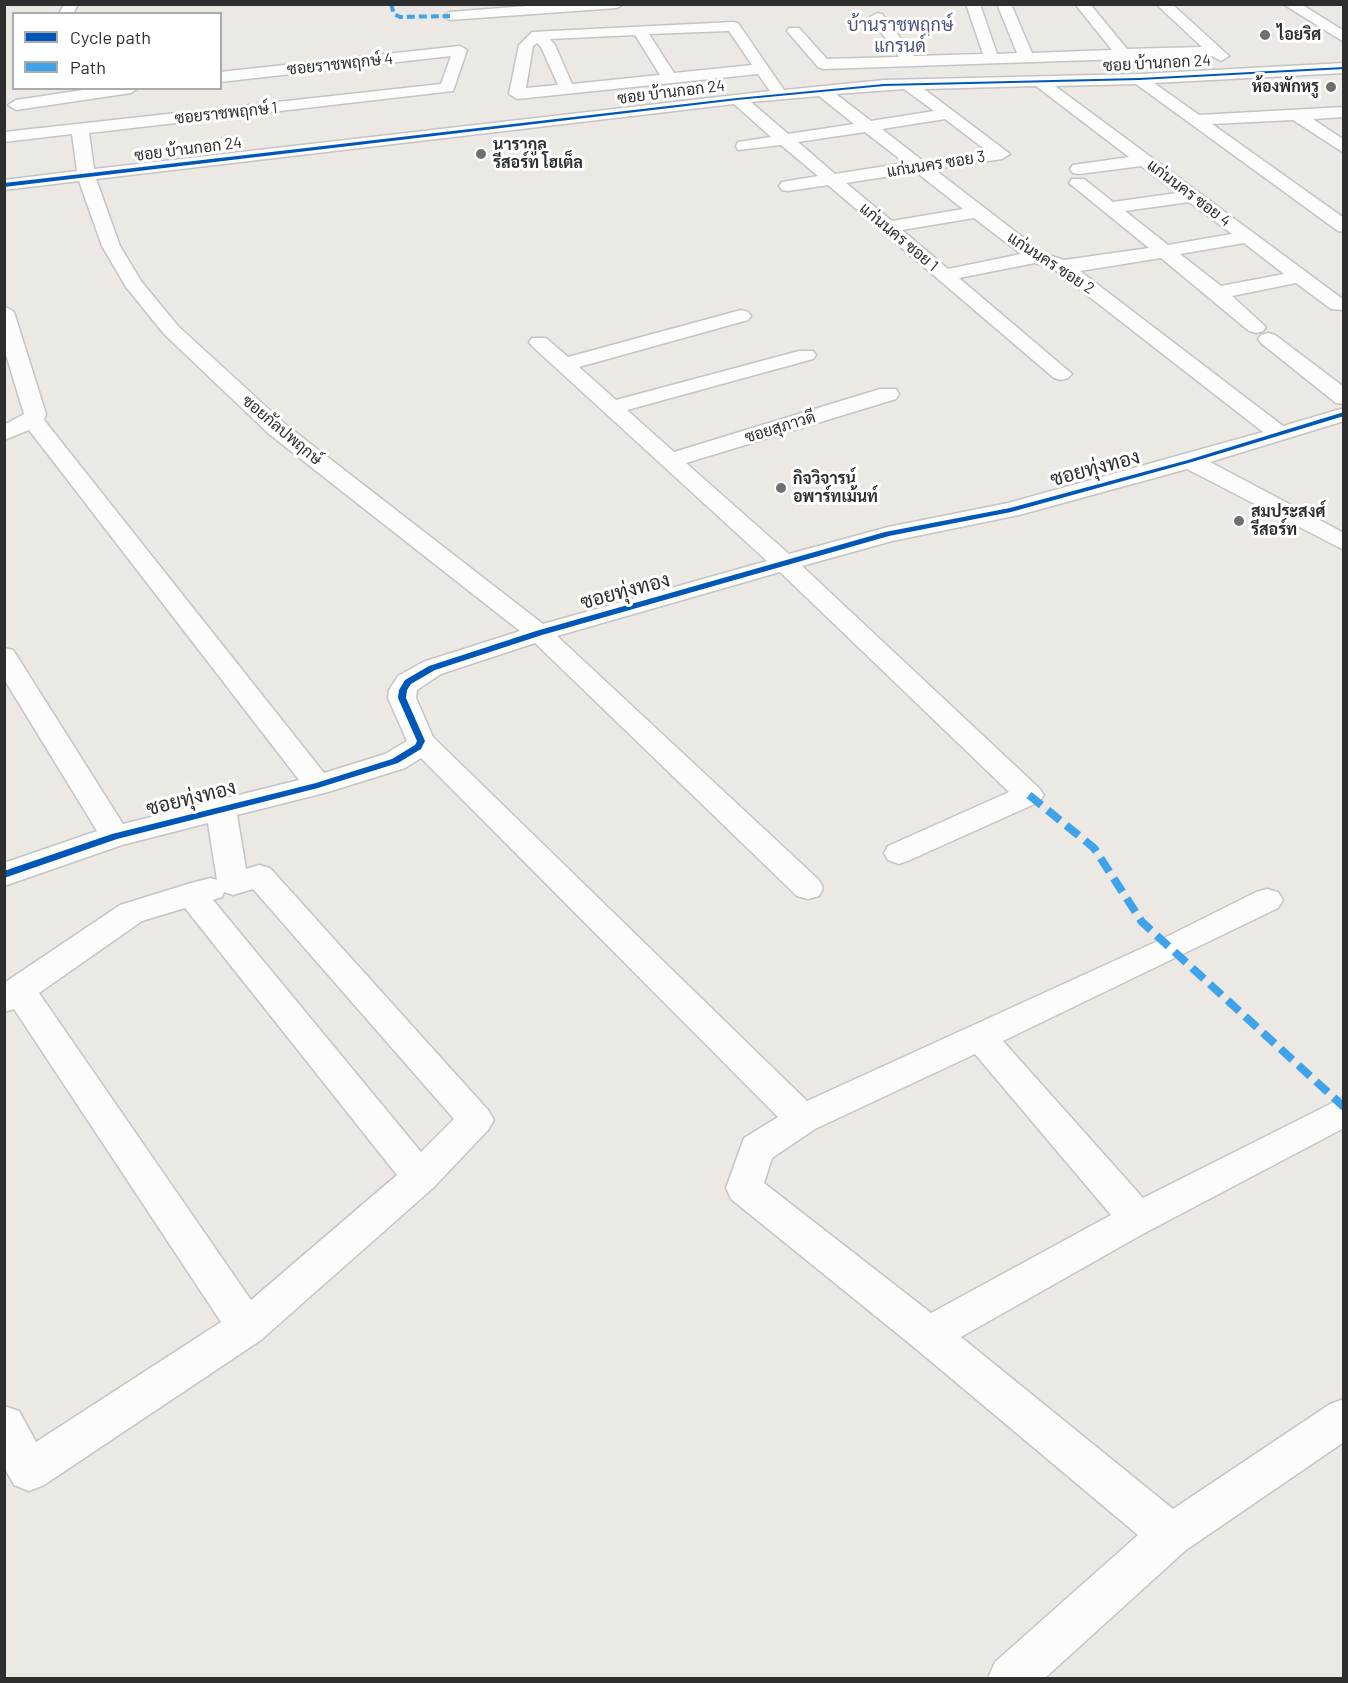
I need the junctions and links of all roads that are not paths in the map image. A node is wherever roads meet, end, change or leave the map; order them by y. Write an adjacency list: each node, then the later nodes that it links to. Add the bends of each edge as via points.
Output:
1 (618, 4): 7 (street)
2 (973, 4): 17 (street)
3 (1004, 4): 16 (street)
4 (1082, 4): 15 (street)
5 (1163, 4): 14 (street)
6 (1290, 4): 13 (street)
7 (506, 9): 8 (street)
8 (450, 16)
9 (877, 17): 18 (street)
10 (639, 30): 12 (street); 20 (street, via 733,26); 23 (street)
11 (794, 31): 18 (street, via 823,64)
12 (537, 34): 28 (street, via 548,45); 28 (street, via 525,45 517,94)
13 (1344, 38)
14 (1214, 51): 15 (street); 21 (street)
15 (1122, 53): 16 (street)
16 (1026, 56): 17 (street)
17 (991, 57): 18 (street)
18 (909, 60)
19 (1344, 68): 21 (street, ซอย บ้านกอก 24)
20 (760, 69): 23 (street); 32 (street)
21 (1242, 74): 24 (street, ซอย บ้านกอก 24)
22 (222, 77): 27 (street, ซอยราชพฤกษ์ 4, via 460,50)
23 (669, 77): 28 (street)
24 (1139, 79): 25 (street, ซอย บ้านกอก 24); 38 (street)
25 (1040, 82): 26 (street, ซอย บ้านกอก 24); 46 (street, แก่นนคร ซอย 4)
26 (907, 84): 31 (street, ซอย บ้านกอก 24); 36 (street, แก่นนคร ซอย 3)
27 (447, 88): 40 (street, ซอยราชพฤกษ์ 1)
28 (567, 89)
29 (24, 90): 34 (street)
30 (117, 90): 34 (street)
31 (822, 91): 32 (street, ซอย บ้านกอก 24); 39 (street, แก่นนคร ซอย 2)
32 (780, 95): 33 (street, ซอย บ้านกอก 24)
33 (737, 99): 43 (street, แก่นนคร ซอย 1); 48 (street, ซอย บ้านกอก 24)
34 (16, 105): 42 (street)
35 (1344, 112): 37 (street)
36 (948, 114): 39 (street); 47 (street, แก่นนคร ซอย 3, via 1002,154)
37 (1296, 114): 38 (street); 45 (street)
38 (1197, 120): 55 (street)
39 (868, 127): 43 (street); 47 (street, แก่นนคร ซอย 2)
40 (80, 129): 41 (street, ซอยราชพฤกษ์ 1); 48 (street)
41 (60, 131): 42 (street, ซอยราชพฤกษ์ 1); 48 (street)
42 (4, 136)
43 (785, 140): 44 (street); 49 (street, แก่นนคร ซอย 1)
44 (744, 146)
45 (1344, 148)
46 (1145, 160): 52 (street, แก่นนคร ซอย 4); 53 (street, via 1078,176)
47 (919, 166): 49 (street, แก่นนคร ซอย 3); 54 (street, แก่นนคร ซอย 2)
48 (69, 168): 50 (street, ซอย บ้านกอก 24); 82 (street, ซอยกัลปพฤกษ์, via 133,284 171,330 277,429)
49 (832, 180): 51 (street, แก่นนคร ซอย 3); 56 (street, แก่นนคร ซอย 1)
50 (4, 185)
51 (788, 186)
52 (1192, 196): 53 (street); 57 (street, แก่นนคร ซอย 4)
53 (1109, 208): 58 (street)
54 (977, 212): 56 (street); 59 (street, แก่นนคร ซอย 2)
55 (1344, 226)
56 (888, 227): 61 (street, แก่นนคร ซอย 1)
57 (1248, 237): 58 (street); 62 (street, แก่นนคร ซอย 4)
58 (1165, 252): 60 (street); 63 (street)
59 (1036, 257): 60 (street, แก่นนคร ซอย 2); 61 (street)
60 (1062, 266): 77 (street, แก่นนคร ซอย 2)
61 (945, 275): 70 (street, แก่นนคร ซอย 1)
62 (1302, 276): 63 (street); 64 (street, แก่นนคร ซอย 4)
63 (1217, 293): 72 (street)
64 (1338, 305)
65 (4, 312): 75 (street, via 35,414)
66 (741, 316): 69 (street)
67 (539, 342): 69 (street)
68 (806, 355): 73 (street)
69 (565, 364): 73 (street)
70 (1061, 374)
71 (888, 394): 78 (street, ซอยสุภาวดี)
72 (1344, 398)
73 (614, 407): 78 (street)
74 (1344, 414): 77 (street, ซอยทุ่งทอง)
75 (33, 420): 76 (street); 85 (street)
76 (4, 433)
77 (1280, 434): 79 (street, ซอยทุ่งทอง)
78 (672, 460): 81 (street)
79 (1190, 461): 80 (street); 81 (street, ซอยทุ่งทอง, via 1011,510 888,534)
80 (1344, 543)
81 (786, 565): 82 (street, ซอยทุ่งทอง); 88 (street, via 1029,795)
82 (539, 633): 84 (street, ซอยทุ่งทอง, via 432,668 408,682 402,698); 91 (street, ซอยกัลปพฤกษ์)
83 (4, 656): 87 (street)
84 (421, 741): 85 (street, ซอยทุ่งทอง, via 418,747 394,761); 97 (street)
85 (318, 785): 86 (street, ซอยทุ่งทอง)
86 (221, 809): 87 (street, ซอยทุ่งทอง); 90 (street)
87 (115, 836): 89 (street, ซอยทุ่งทอง)
88 (899, 853)
89 (4, 875)
90 (233, 884): 92 (street); 98 (street, via 259,876 476,1120)
91 (808, 888)
92 (191, 894): 94 (street, via 131,913); 98 (street)
93 (1267, 900): 95 (street)
94 (12, 995): 100 (street)
95 (979, 1036): 97 (street); 99 (street)
96 (1344, 1111): 99 (street)
97 (803, 1119): 101 (street, via 758,1149 744,1188)
98 (420, 1177): 100 (street)
99 (1138, 1219): 101 (street)
100 (247, 1328): 103 (street, via 29,1471)
101 (929, 1335): 104 (street)
102 (1344, 1418): 104 (street)
103 (4, 1425)
104 (1171, 1535): 105 (street)
105 (1011, 1678)

